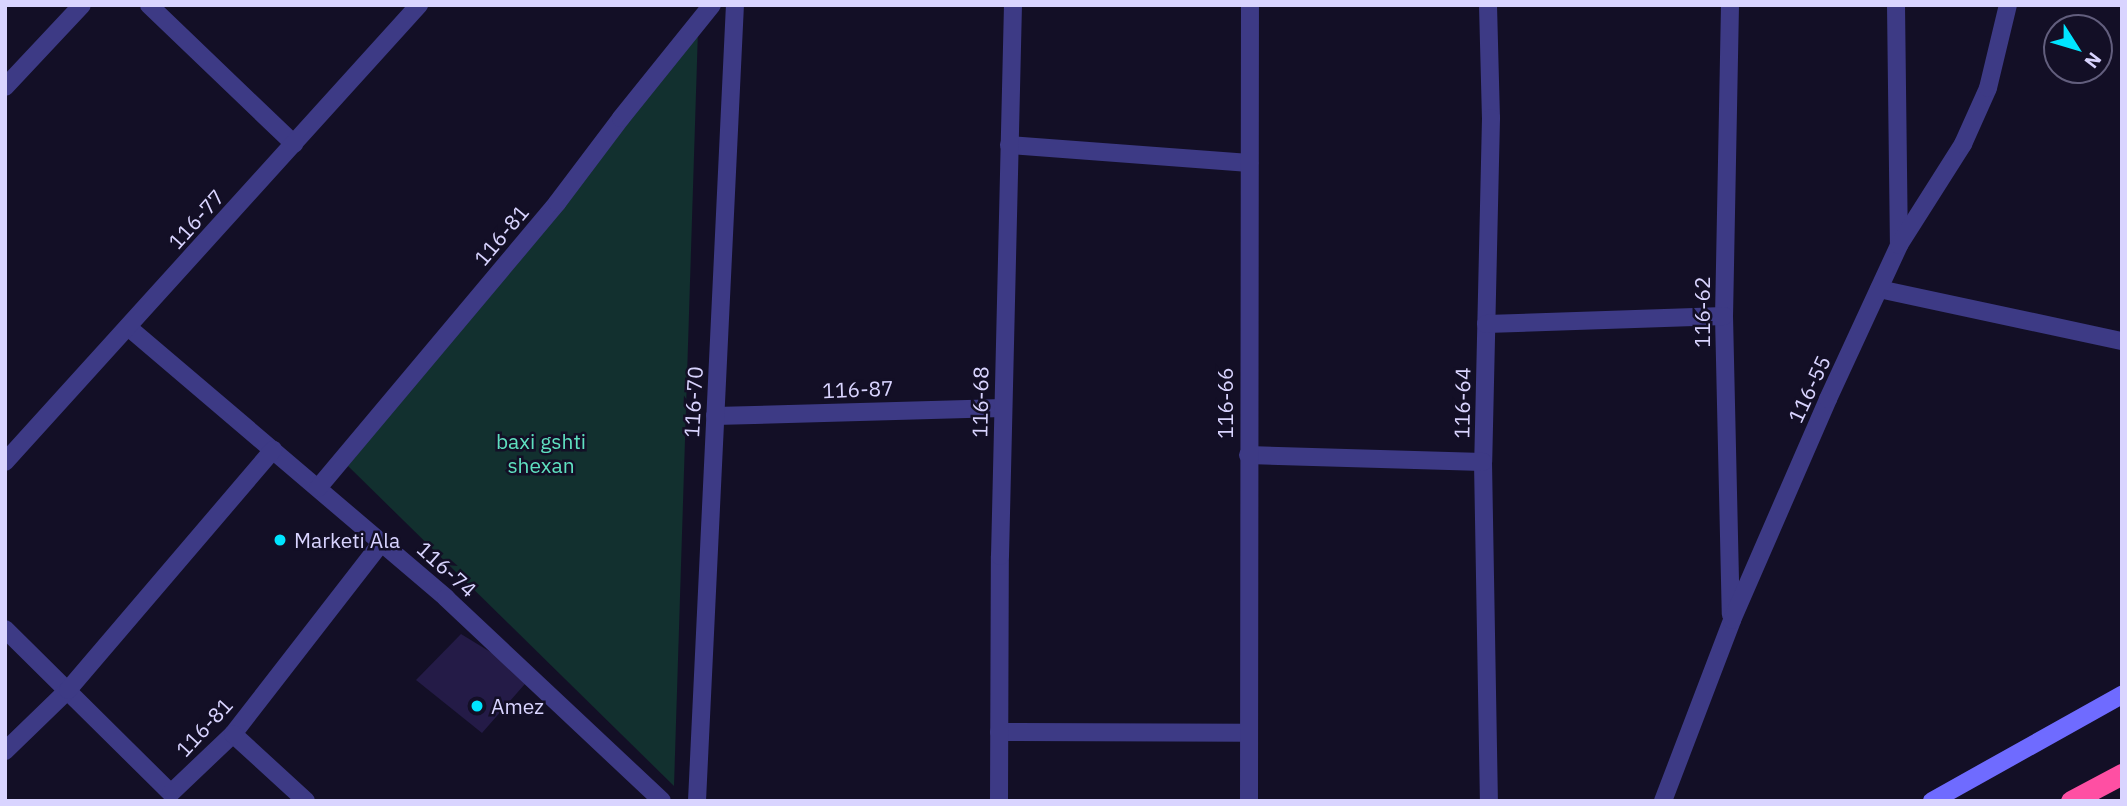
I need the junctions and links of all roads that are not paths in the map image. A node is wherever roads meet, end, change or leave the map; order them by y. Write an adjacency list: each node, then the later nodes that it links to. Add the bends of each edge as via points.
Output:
1 (82, 5): 12 (street)
2 (149, 5): 13 (street)
3 (419, 5): 13 (street, 116-77)
4 (712, 5): 28 (street, 116-81, via 557,203)
5 (736, 5): 23 (street, 116-70)
6 (1013, 5): 14 (street, 116-68)
7 (1250, 5): 15 (street, 116-66)
8 (1488, 5): 19 (street, 116-64, via 1491,118)
9 (1730, 5): 18 (street, 116-62)
10 (1896, 5): 16 (street)
11 (2008, 5): 16 (street, 116-55, via 1988,88 1963,144)
12 (5, 87)
13 (294, 144): 20 (street, 116-77)
14 (1009, 145): 15 (street); 22 (street, 116-68)
15 (1249, 163): 25 (street, 116-66)
16 (1899, 245): 17 (street, 116-55)
17 (1879, 289): 21 (street); 30 (street, 116-55)
18 (1724, 316): 19 (street); 30 (street, 116-62)
19 (1486, 324): 27 (street, 116-64)
20 (128, 327): 24 (street, 116-74); 26 (street, 116-77)
21 (2122, 341)
22 (1003, 408): 23 (street, 116-87); 34 (street, 116-68)
23 (715, 416): 42 (street, 116-70)
24 (273, 450): 28 (street, 116-74); 32 (street)
25 (1248, 454): 27 (street); 35 (street, 116-66)
26 (5, 462)
27 (1483, 462): 45 (street, 116-64)
28 (318, 488): 29 (street, 116-74)
29 (382, 542): 36 (street, 116-81); 41 (street, 116-74, via 543,686)
30 (1732, 620): 46 (street, 116-55)
31 (5, 629): 32 (street, 116-81)
32 (68, 690): 37 (street); 39 (street, 116-81)
33 (2122, 695): 47 (main road)
34 (999, 732): 35 (street); 43 (street, 116-68)
35 (1250, 733): 44 (street, 116-66)
36 (233, 734): 39 (street, 116-81); 40 (street)
37 (5, 751)
38 (2122, 774): 48 (highway)
39 (168, 797)
40 (306, 801)
41 (662, 801)
42 (697, 801)
43 (999, 801)
44 (1249, 801)
45 (1489, 801)
46 (1663, 801)
47 (1932, 801)
48 (2071, 801)

